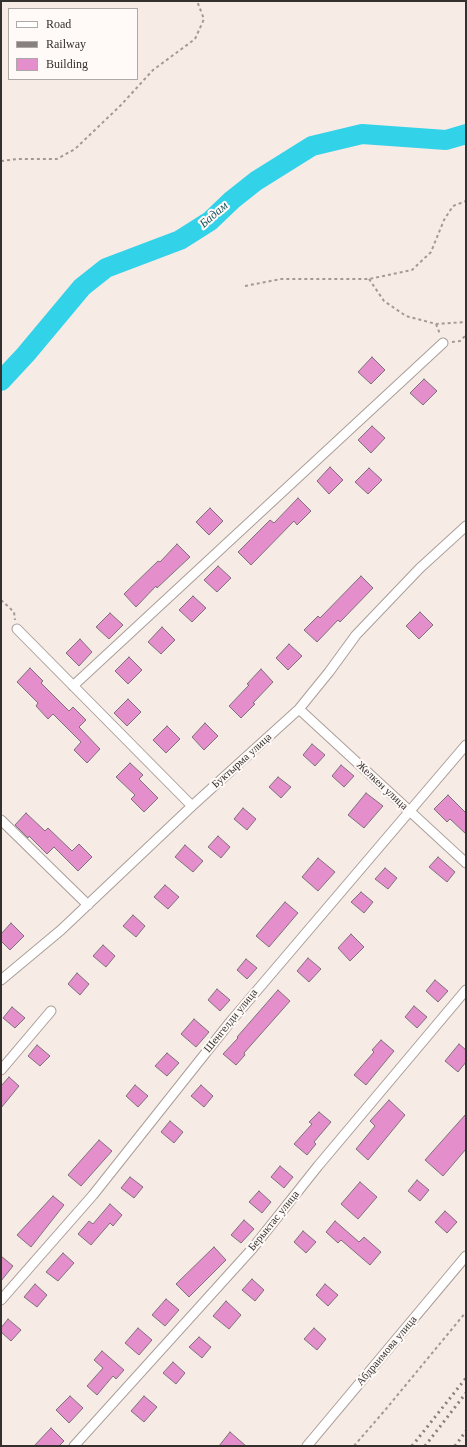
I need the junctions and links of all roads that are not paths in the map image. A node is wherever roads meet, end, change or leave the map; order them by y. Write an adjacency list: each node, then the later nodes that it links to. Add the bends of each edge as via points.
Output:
1 (443, 343): 4 (street)
2 (466, 526): 5 (street, Буктырма улица, via 420,568 356,635)
3 (17, 629): 4 (street)
4 (73, 686): 7 (street)
5 (299, 709): 7 (street, Буктырма улица); 8 (street, Желкен улица)
6 (466, 745): 8 (street, Шенгелди улица)
7 (192, 806): 11 (street, Буктырма улица)
8 (410, 812): 10 (street, Желкен улица); 17 (street, Шенгелди улица, via 231,1021 93,1195)
9 (1, 820): 11 (street)
10 (466, 863)
11 (88, 905): 12 (street, Буктырма улица)
12 (1, 980)
13 (466, 990): 18 (street, Берыктас улица, via 252,1249)
14 (51, 1011): 15 (street)
15 (1, 1070)
16 (466, 1256): 19 (street, Абдраимова улица)
17 (1, 1300)
18 (74, 1446)
19 (307, 1446)

